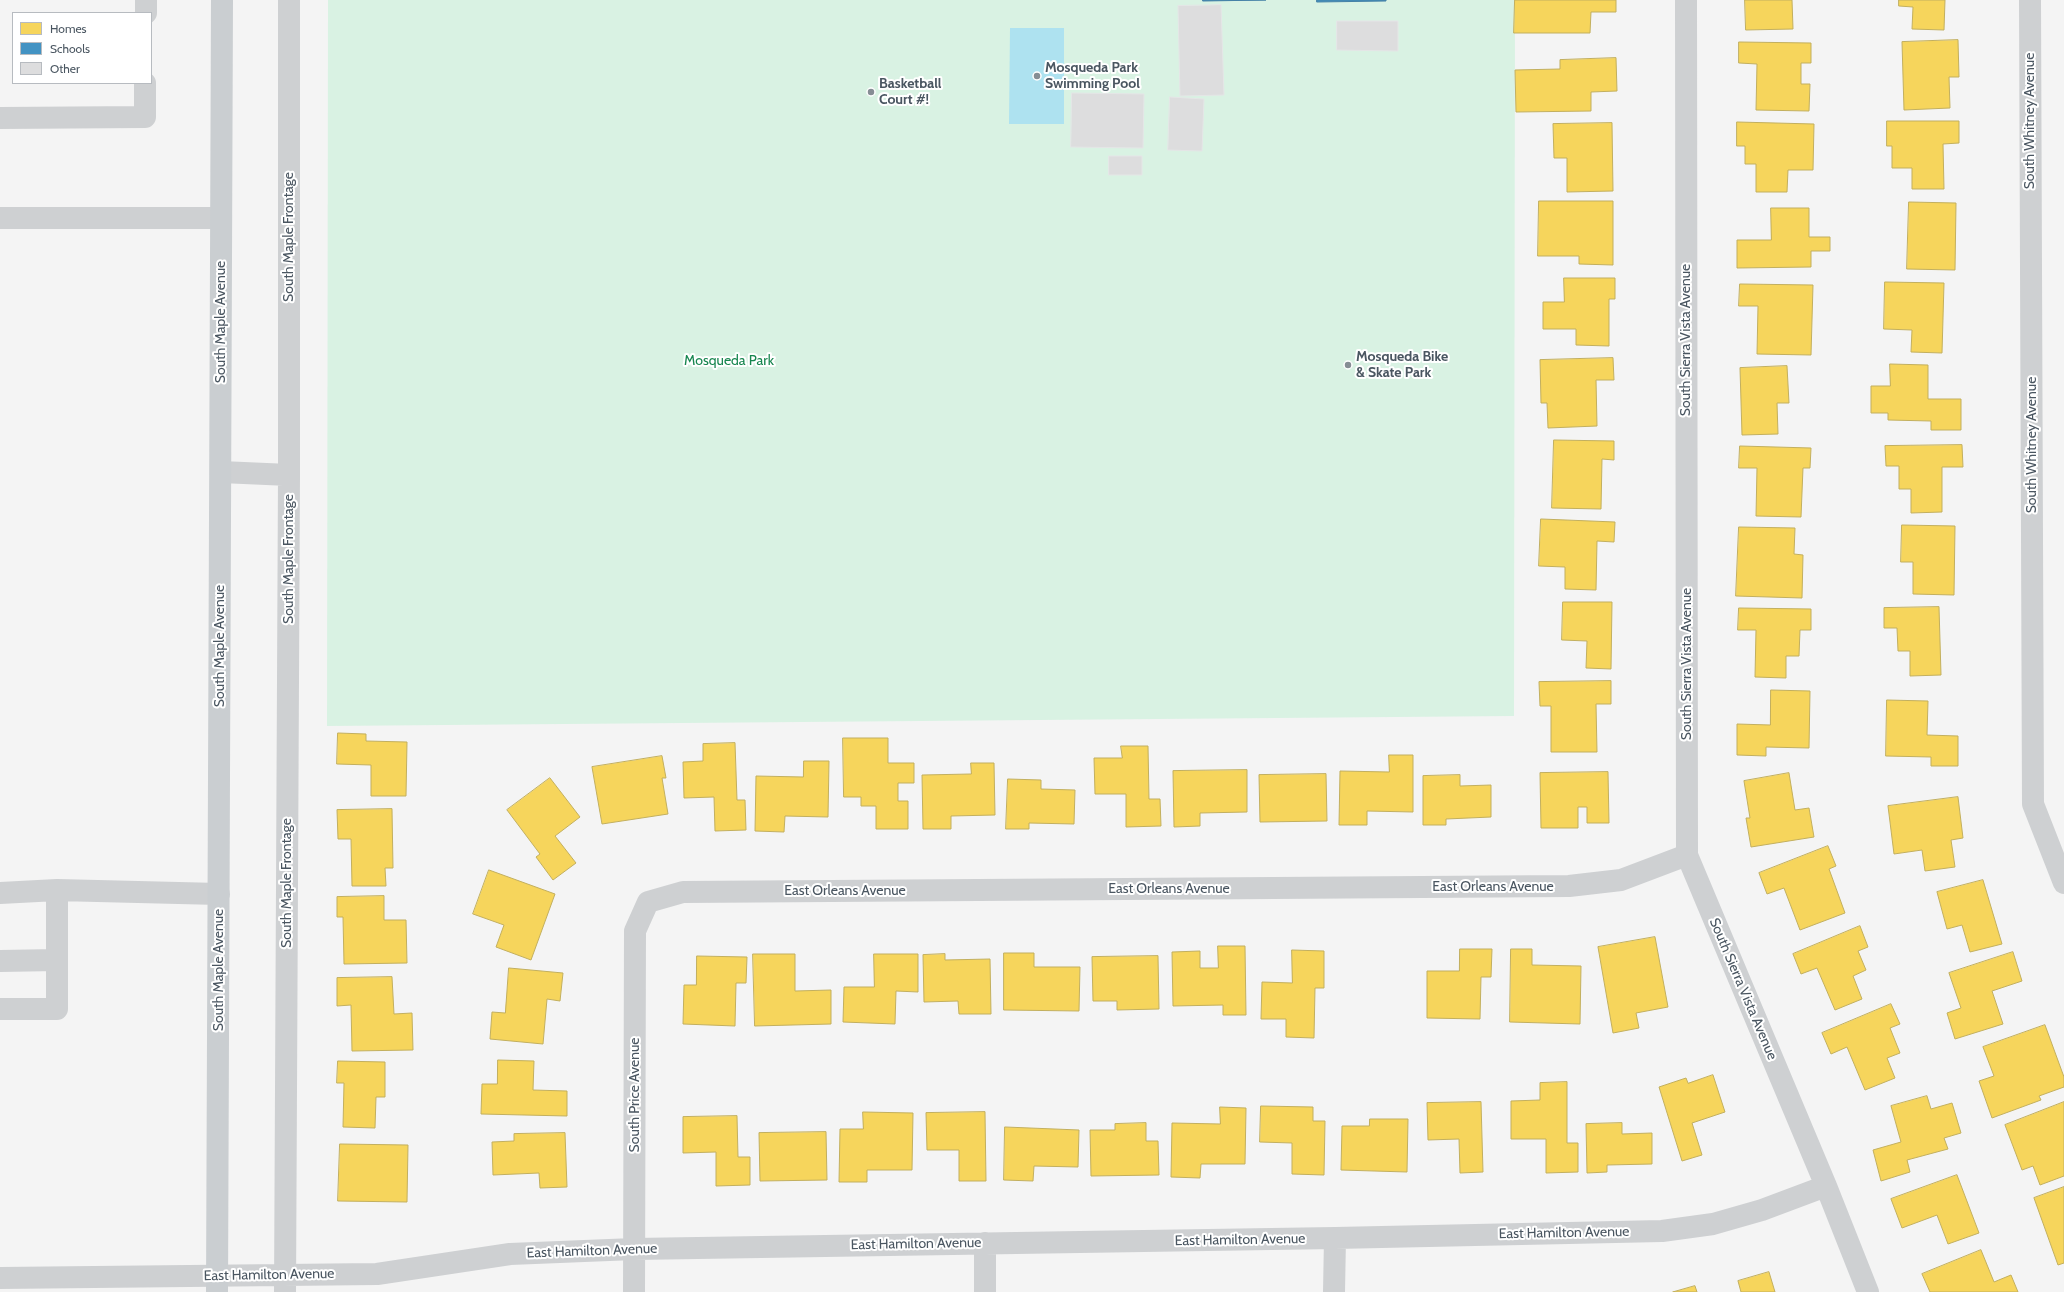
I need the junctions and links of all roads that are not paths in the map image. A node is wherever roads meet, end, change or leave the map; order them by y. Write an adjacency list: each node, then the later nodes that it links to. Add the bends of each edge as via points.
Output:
1 (146, 0): 6 (street)
2 (222, 0): 10 (main road, South Maple Avenue)
3 (289, 0): 12 (street, South Maple Frontage)
4 (1686, 0): 13 (street, South Sierra Vista Avenue)
5 (2030, 0): 14 (street, South Whitney Avenue, via 2033,804)
6 (146, 12)
7 (145, 84): 8 (street, via 145,117)
8 (0, 118)
9 (0, 218): 10 (street)
10 (222, 218): 11 (main road, South Maple Avenue)
11 (221, 472): 12 (street, South Maple Frontage); 17 (main road, South Maple Avenue)
12 (289, 475): 28 (street, South Maple Frontage)
13 (1687, 855): 18 (street, East Orleans Avenue, via 1621,880 1569,886 683,892); 22 (street, South Sierra Vista Avenue)
14 (2064, 884)
15 (56, 890): 16 (street); 17 (street); 19 (street)
16 (0, 893)
17 (219, 894): 27 (main road, South Maple Avenue)
18 (648, 902): 25 (street, South Price Avenue, via 635,932)
19 (57, 960): 20 (street); 21 (street, via 57,1009)
20 (0, 961)
21 (0, 1009)
22 (1826, 1186): 23 (street, East Hamilton Avenue, via 1762,1210 1713,1224 1662,1231); 32 (street, South Sierra Vista Avenue)
23 (1335, 1238): 24 (street, East Hamilton Avenue); 31 (street)
24 (985, 1243): 25 (street, East Hamilton Avenue); 30 (street)
25 (634, 1249): 28 (street, East Hamilton Avenue, via 510,1254 377,1274); 29 (street, South Price Avenue)
26 (0, 1278): 27 (street, East Hamilton Avenue)
27 (217, 1284): 28 (street, East Hamilton Avenue)
28 (285, 1284)
29 (634, 1292)
30 (985, 1292)
31 (1334, 1292)
32 (1868, 1292)

